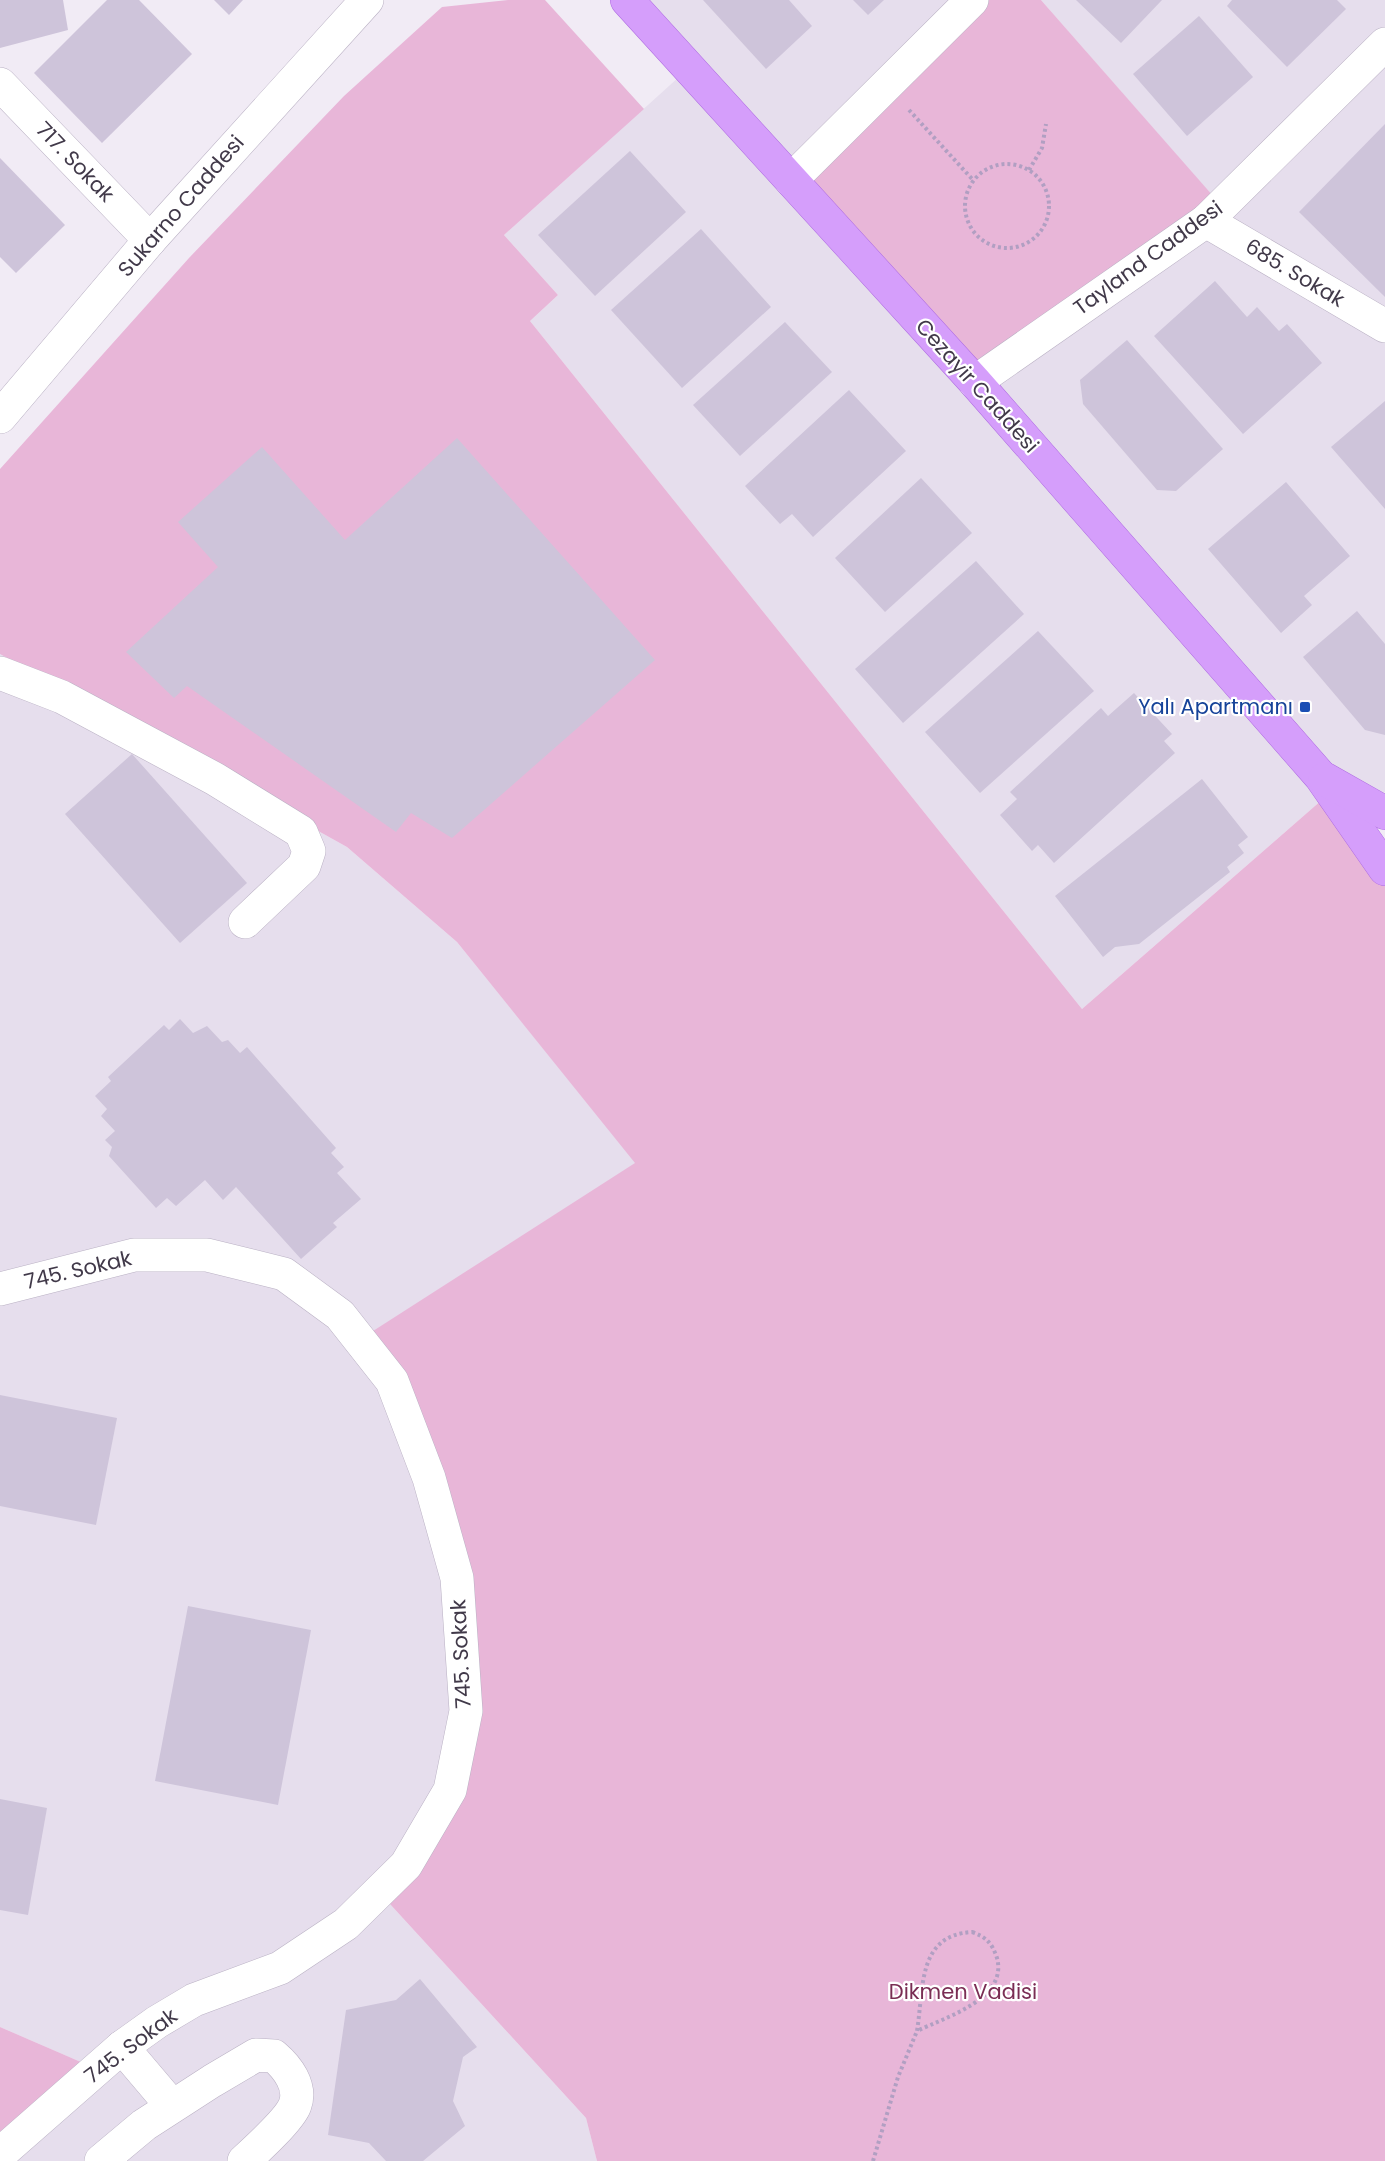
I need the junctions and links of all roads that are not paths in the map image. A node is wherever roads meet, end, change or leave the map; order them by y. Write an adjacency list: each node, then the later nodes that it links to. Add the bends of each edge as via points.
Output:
1 (367, 0): 8 (street, Sukarno Caddesi)
2 (627, 0): 6 (main road, Cezayir Caddesi)
3 (972, 0): 6 (street)
4 (1385, 44): 7 (street, Tayland Caddesi)
5 (0, 84): 8 (street, 717. Sokak)
6 (791, 180): 10 (main road, Cezayir Caddesi)
7 (1206, 220): 9 (street, 685. Sokak); 10 (street, Tayland Caddesi)
8 (150, 240): 11 (street, Sukarno Caddesi)
9 (1385, 326)
10 (975, 382): 13 (main road, Cezayir Caddesi)
11 (0, 417)
12 (0, 673): 16 (street, via 62,697 215,778 301,832 309,851 304,866)
13 (1321, 777): 14 (main road, Cezayir Caddesi); 15 (main road, Cezayir Caddesi)
14 (1380, 803)
15 (1378, 861)
16 (245, 922)
17 (0, 1289): 18 (street, 745. Sokak, via 134,1256 207,1255 285,1274 340,1316 392,1381 429,1478 456,1578 466,1711 450,1790 406,1865 346,1924 280,1968 194,2000)
18 (122, 2047): 19 (street); 20 (street, 745. Sokak)
19 (172, 2106): 21 (street); 22 (street, via 256,2055 274,2056 291,2075 295,2105)
20 (0, 2154)
21 (101, 2161)
22 (244, 2161)

